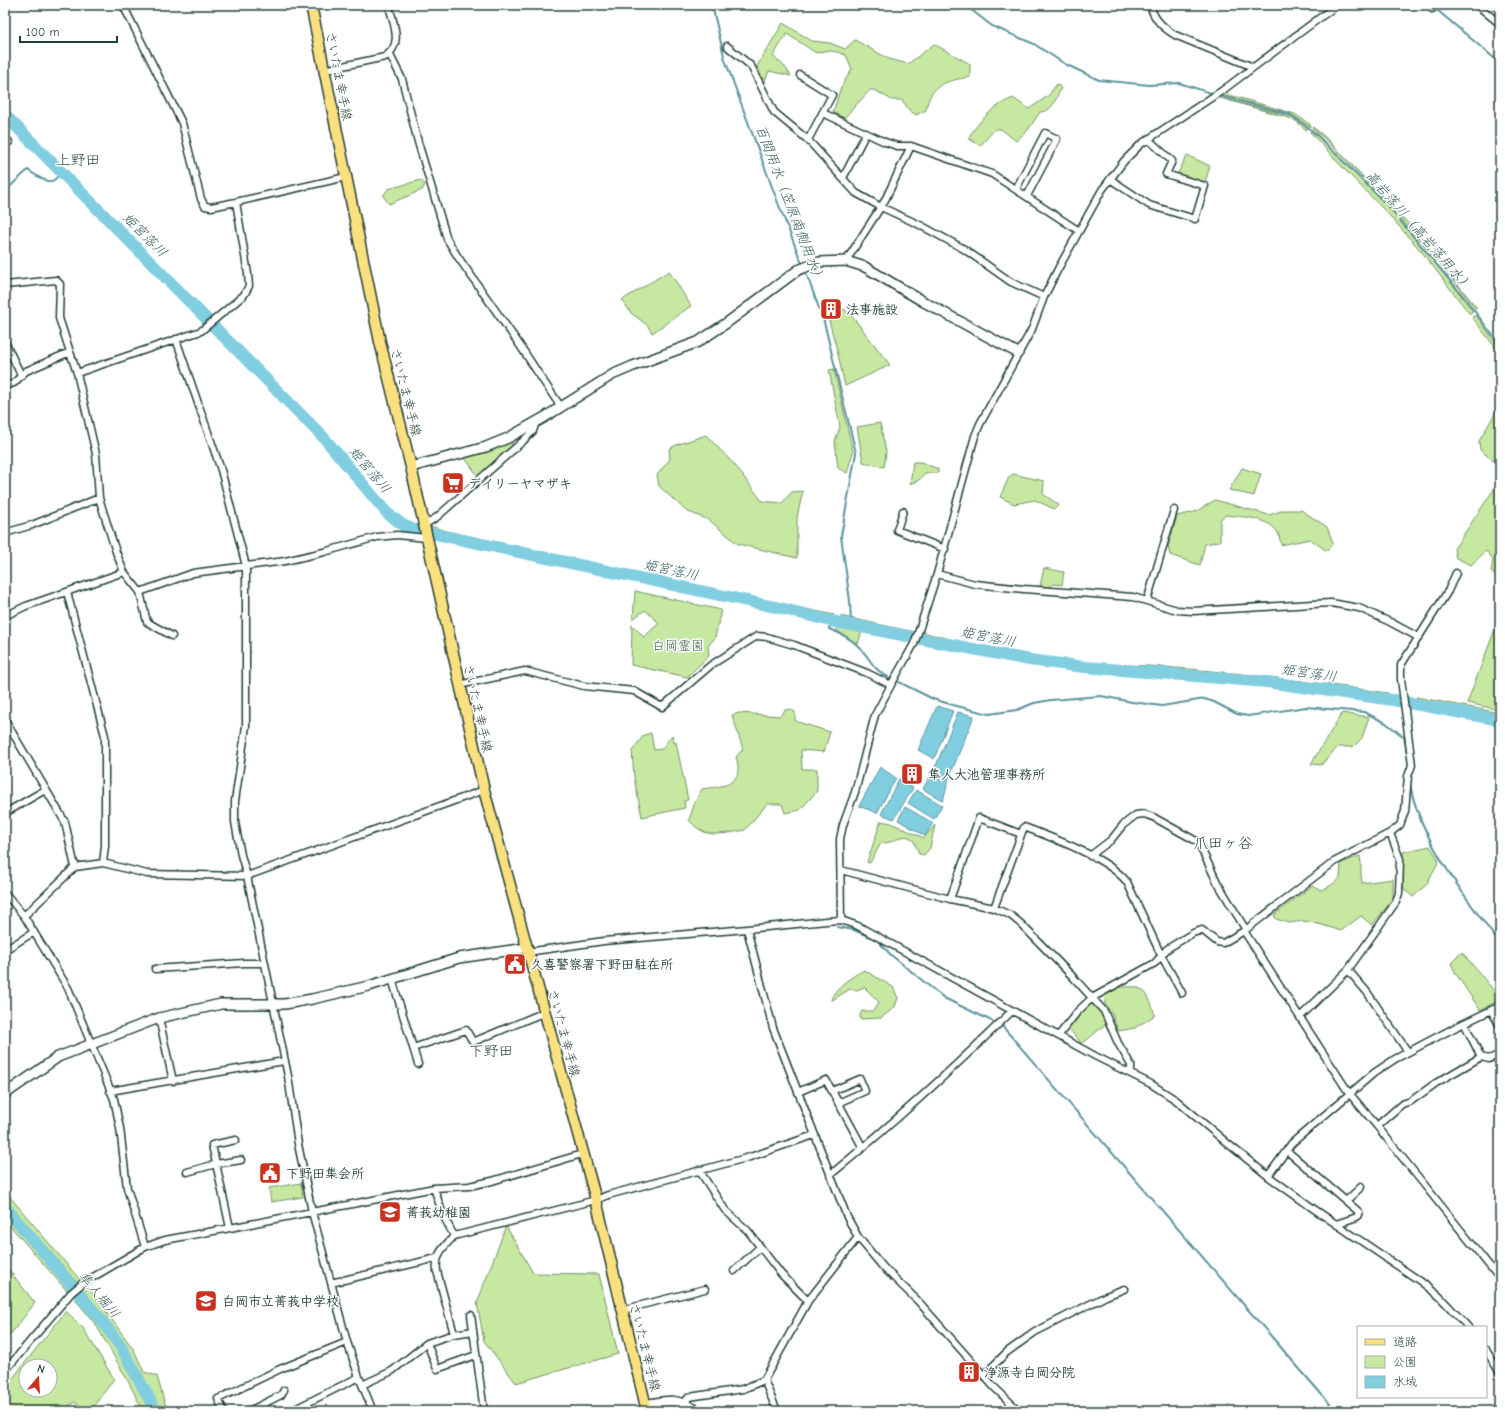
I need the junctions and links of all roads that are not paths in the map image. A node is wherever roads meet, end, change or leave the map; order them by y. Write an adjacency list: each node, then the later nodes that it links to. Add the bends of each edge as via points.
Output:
1 (123, 5): 25 (street, via 182,122 205,206)
2 (311, 5): 11 (main road, さいたま幸手線)
3 (389, 5): 9 (street, via 397,39)
4 (1150, 5): 10 (street, via 1158,22 1175,35)
5 (1337, 5): 10 (street)
6 (1477, 5): 7 (street)
7 (1500, 24)
8 (727, 46): 17 (street, via 751,66 774,112)
9 (390, 54): 11 (street); 38 (street, via 402,79 447,240)
10 (1253, 67): 16 (street, via 1223,90)
11 (324, 70): 20 (main road, さいたま幸手線)
12 (800, 75): 13 (street, via 832,95)
13 (824, 113): 14 (street); 17 (street)
14 (866, 133): 19 (street, via 897,146); 21 (street)
15 (5, 138): 18 (street, via 9,142)
16 (1148, 139): 22 (street, via 1124,161); 22 (street, via 1172,161 1166,174 1205,186 1195,219 1149,205)
17 (808, 140): 21 (street)
18 (5, 144)
19 (911, 146): 23 (street, via 992,174); 26 (street)
20 (346, 177): 25 (street); 40 (main road, さいたま幸手線, via 380,342)
21 (843, 178): 26 (street, via 856,193)
22 (1110, 180): 27 (street)
23 (1016, 189): 24 (street); 24 (street, via 1045,133 1057,139)
24 (1027, 196): 27 (street)
25 (236, 202): 31 (street, via 248,286 244,294 201,331)
26 (881, 207): 28 (street); 30 (street, via 964,248 1011,282)
27 (1079, 231): 30 (street)
28 (846, 261): 34 (street, via 865,267); 38 (street, via 819,262 798,270 698,342 612,375)
29 (5, 285): 33 (street, via 56,280 60,284 59,318)
30 (1044, 297): 34 (street, via 1032,329)
31 (176, 339): 35 (street); 48 (street, via 220,470)
32 (5, 342): 36 (street)
33 (70, 352): 35 (street); 36 (street)
34 (1018, 353): 47 (street, via 975,436)
35 (77, 373): 41 (street, via 96,454)
36 (21, 375): 37 (street, via 14,383)
37 (5, 386)
38 (562, 407): 39 (street)
39 (536, 422): 40 (street, via 486,447); 44 (street, via 533,431 523,441 437,516)
40 (411, 467): 44 (main road, さいたま幸手線)
41 (99, 498): 45 (street); 49 (street)
42 (1174, 510): 54 (street)
43 (903, 511): 47 (street, via 897,530)
44 (424, 524): 46 (main road, さいたま幸手線)
45 (5, 533)
46 (426, 538): 48 (street, via 397,535 377,537 318,554); 58 (main road, さいたま幸手線)
47 (945, 549): 51 (street)
48 (246, 566): 53 (street, via 194,573); 70 (street, via 246,726 235,801 235,822)
49 (124, 572): 52 (street); 53 (street)
50 (1456, 573): 57 (street, via 1448,591)
51 (937, 574): 54 (street, via 975,584 1133,597); 59 (street, via 914,644)
52 (67, 592): 55 (street); 67 (street, via 105,736)
53 (140, 592): 56 (street, via 147,622)
54 (1147, 601): 57 (street, via 1193,612 1331,603 1359,608)
55 (5, 616)
56 (172, 636)
57 (1418, 637): 64 (street, via 1401,665 1412,765 1407,780 1405,811 1400,825)
58 (459, 685): 59 (street, via 525,671 584,686 634,692 662,707 711,666 757,636 794,645); 62 (main road, さいたま幸手線)
59 (891, 685): 69 (street, via 875,715 855,792 843,826 840,839)
60 (5, 720): 61 (street)
61 (45, 790): 63 (street); 68 (street, via 65,822)
62 (484, 790): 70 (street); 80 (main road, さいたま幸手線)
63 (5, 813)
64 (1390, 833): 77 (street, via 1334,862); 84 (street, via 1400,859 1399,893 1396,902)
65 (1021, 834): 66 (street, via 1024,827 1066,843); 72 (street, via 979,818); 73 (street)
66 (1090, 856): 77 (street, via 1111,840 1123,825 1136,815 1144,814 1153,818 1198,842 1217,882); 81 (street, via 1122,876 1127,882)
67 (103, 863): 68 (street); 70 (street, via 147,874)
68 (75, 867): 74 (street)
69 (841, 870): 72 (street); 75 (street)
70 (247, 876): 82 (street)
71 (5, 893): 74 (street)
72 (950, 899): 73 (street)
73 (994, 908): 87 (street, via 1020,923)
74 (24, 916): 78 (street)
75 (841, 920): 76 (street); 91 (street, via 894,945)
76 (747, 929): 80 (street); 109 (street, via 773,1028)
77 (1245, 930): 81 (street, via 1223,943 1217,942 1202,930 1167,949); 93 (street)
78 (34, 932): 79 (street); 98 (street, via 68,988)
79 (5, 950)
80 (527, 950): 85 (street, via 459,958); 92 (main road, さいたま幸手線)
81 (1161, 956): 86 (street); 87 (street, via 1155,962)
82 (264, 964): 83 (street); 88 (street)
83 (155, 969)
84 (1348, 970): 93 (street); 100 (street, via 1367,992)
85 (392, 979): 88 (street, via 312,999 285,1004); 99 (street)
86 (1182, 993)
87 (1092, 998): 97 (street); 105 (street, via 1104,1011 1131,1065)
88 (272, 1003): 94 (street, via 221,1004); 103 (street)
89 (1500, 1006): 90 (street)
90 (1491, 1010): 95 (street); 96 (street)
91 (1012, 1011): 97 (street); 116 (street, via 967,1056)
92 (545, 1012): 99 (street, via 472,1042 466,1030); 118 (main road, さいたま幸手線)
93 (1300, 1017): 110 (street)
94 (159, 1018): 98 (street); 106 (street)
95 (1464, 1023): 100 (street); 102 (street)
96 (1500, 1026)
97 (1059, 1035): 105 (street)
98 (91, 1044): 107 (street); 111 (street, via 58,1058)
99 (413, 1048): 104 (street)
100 (1408, 1052): 110 (street, via 1374,1073)
101 (1500, 1054): 102 (street, via 1489,1059)
102 (1482, 1057): 113 (street, via 1402,1104)
103 (284, 1061): 106 (street); 129 (street)
104 (418, 1064)
105 (1131, 1074): 124 (street, via 1176,1100)
106 (174, 1081): 107 (street)
107 (110, 1091): 134 (street, via 120,1128 127,1188)
108 (832, 1091): 109 (street, via 826,1080); 112 (street); 112 (street, via 860,1079 865,1091)
109 (798, 1092): 114 (street)
110 (1349, 1093): 113 (street); 117 (street, via 1292,1143)
111 (5, 1094)
112 (838, 1103): 116 (street)
113 (1377, 1126): 138 (street)
114 (814, 1135): 121 (street); 123 (street)
115 (236, 1140): 120 (street, via 212,1145)
116 (863, 1148): 123 (street)
117 (1287, 1151): 124 (street); 128 (street)
118 (582, 1154): 126 (street, via 492,1182); 127 (main road, さいたま幸手線)
119 (241, 1160): 120 (street)
120 (216, 1164): 122 (street); 131 (street)
121 (699, 1170): 127 (street); 135 (street, via 725,1210 748,1231)
122 (188, 1172)
123 (830, 1174): 133 (street)
124 (1268, 1176): 130 (street)
125 (1361, 1187): 128 (street)
126 (434, 1188): 129 (street); 132 (street, via 443,1215)
127 (596, 1200): 132 (street); 143 (main road, さいたま幸手線)
128 (1346, 1201): 130 (street, via 1359,1212 1358,1217)
129 (312, 1212): 131 (street); 139 (street)
130 (1336, 1224): 145 (street, via 1420,1281 1439,1296)
131 (230, 1228): 134 (street, via 165,1240)
132 (454, 1236): 136 (street)
133 (858, 1237): 142 (street); 155 (street)
134 (145, 1247): 153 (street, via 83,1283 71,1293)
135 (760, 1247): 137 (street); 142 (street, via 780,1274)
136 (437, 1258): 139 (street); 147 (street, via 437,1271)
137 (734, 1271)
138 (1500, 1279)
139 (331, 1283): 148 (street)
140 (705, 1289): 143 (street)
141 (1124, 1289): 155 (street, via 1036,1332 1006,1352)
142 (808, 1301): 157 (street)
143 (622, 1310): 161 (main road, さいたま幸手線)
144 (471, 1315): 146 (street)
145 (1467, 1326)
146 (473, 1331): 147 (street); 151 (street)
147 (454, 1334): 149 (street)
148 (347, 1342): 156 (street); 162 (street, via 280,1368 218,1399)
149 (427, 1343): 151 (street, via 436,1369); 158 (street, via 392,1371)
150 (1487, 1351): 152 (street)
151 (476, 1355): 166 (street)
152 (1498, 1362): 154 (street)
153 (5, 1371)
154 (1500, 1373)
155 (984, 1376): 169 (street)
156 (359, 1377): 158 (street); 164 (street)
157 (764, 1380): 160 (street, via 743,1390 689,1397); 168 (street)
158 (362, 1385): 165 (street)
159 (284, 1390): 163 (street, via 280,1395)
160 (684, 1403): 161 (street, via 669,1400); 167 (street)
161 (646, 1408)
162 (224, 1411)
163 (248, 1411)
164 (291, 1411)
165 (373, 1411)
166 (484, 1411)
167 (698, 1411)
168 (777, 1411)
169 (1019, 1411)

